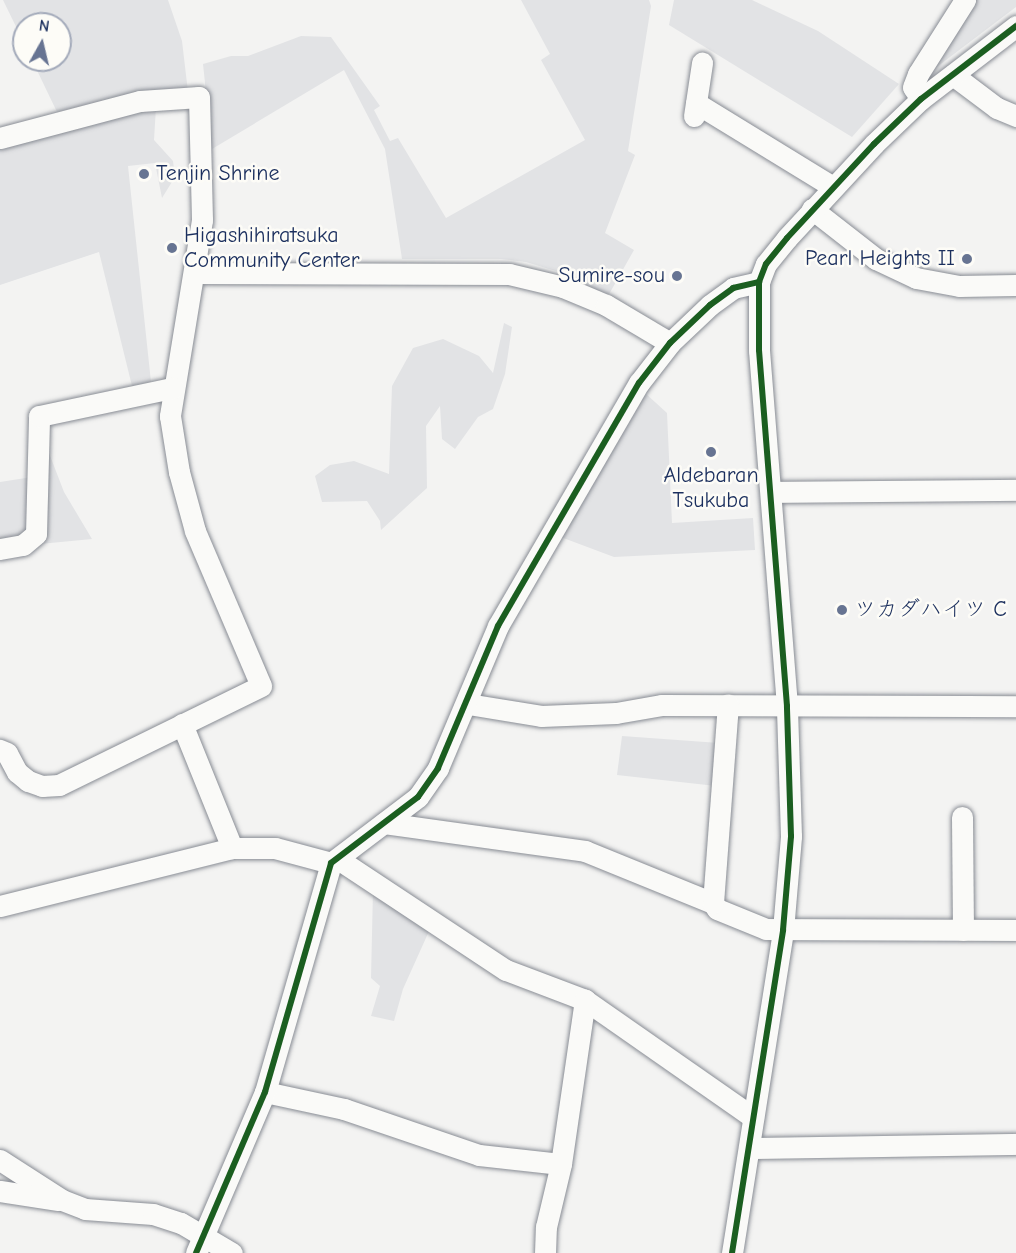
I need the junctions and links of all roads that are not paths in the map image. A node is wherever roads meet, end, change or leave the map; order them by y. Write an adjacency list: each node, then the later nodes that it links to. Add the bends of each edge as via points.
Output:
1 (965, 0): 5 (street, via 918,74 913,87)
2 (1016, 26): 4 (street)
3 (702, 63): 8 (street, via 695,110)
4 (953, 75): 5 (street); 6 (street, via 997,108)
5 (921, 99): 8 (street)
6 (1016, 116)
7 (0, 138): 10 (street, via 140,101 199,97 202,220)
8 (833, 187): 9 (street)
9 (812, 209): 11 (street, via 766,264); 12 (street, via 876,259 916,278 959,286)
10 (196, 273): 13 (street, via 508,274 564,287 606,305); 14 (street)
11 (759, 282): 13 (street, via 733,288); 16 (street, via 756,309)
12 (1016, 285)
13 (670, 343): 18 (street, via 639,383 498,626)
14 (172, 388): 17 (street, via 39,416 36,534 23,545); 22 (street, via 170,416 188,509 260,681 256,692)
15 (1016, 490): 16 (street)
16 (771, 492): 20 (street)
17 (0, 549)
18 (468, 704): 19 (street, via 540,716 616,713 662,705); 25 (street, via 418,797)
19 (728, 705): 20 (street); 28 (street)
20 (787, 706): 21 (street); 30 (street, via 792,804)
21 (1016, 706)
22 (182, 724): 23 (street, via 59,785 42,786 28,781 17,772 7,753); 26 (street)
23 (0, 750)
24 (962, 817): 31 (street)
25 (384, 823): 27 (street); 28 (street, via 585,851)
26 (232, 848): 27 (street, via 275,848); 29 (street)
27 (334, 861): 33 (street, via 506,970); 34 (street)
28 (713, 903): 30 (street, via 717,909 759,927)
29 (0, 906)
30 (783, 930): 31 (street); 35 (street)
31 (963, 930): 32 (street)
32 (1016, 930)
33 (585, 1000): 35 (street); 39 (street)
34 (265, 1092): 39 (street, via 344,1109 479,1155); 42 (street)
35 (753, 1117): 37 (street)
36 (1016, 1144): 37 (street)
37 (749, 1148): 45 (street)
38 (0, 1160): 41 (street)
39 (561, 1164): 44 (street, via 546,1227)
40 (0, 1191): 41 (street)
41 (62, 1200): 42 (street, via 85,1209 153,1214 181,1223)
42 (199, 1244): 43 (street)
43 (232, 1253)
44 (545, 1253)
45 (732, 1253)

